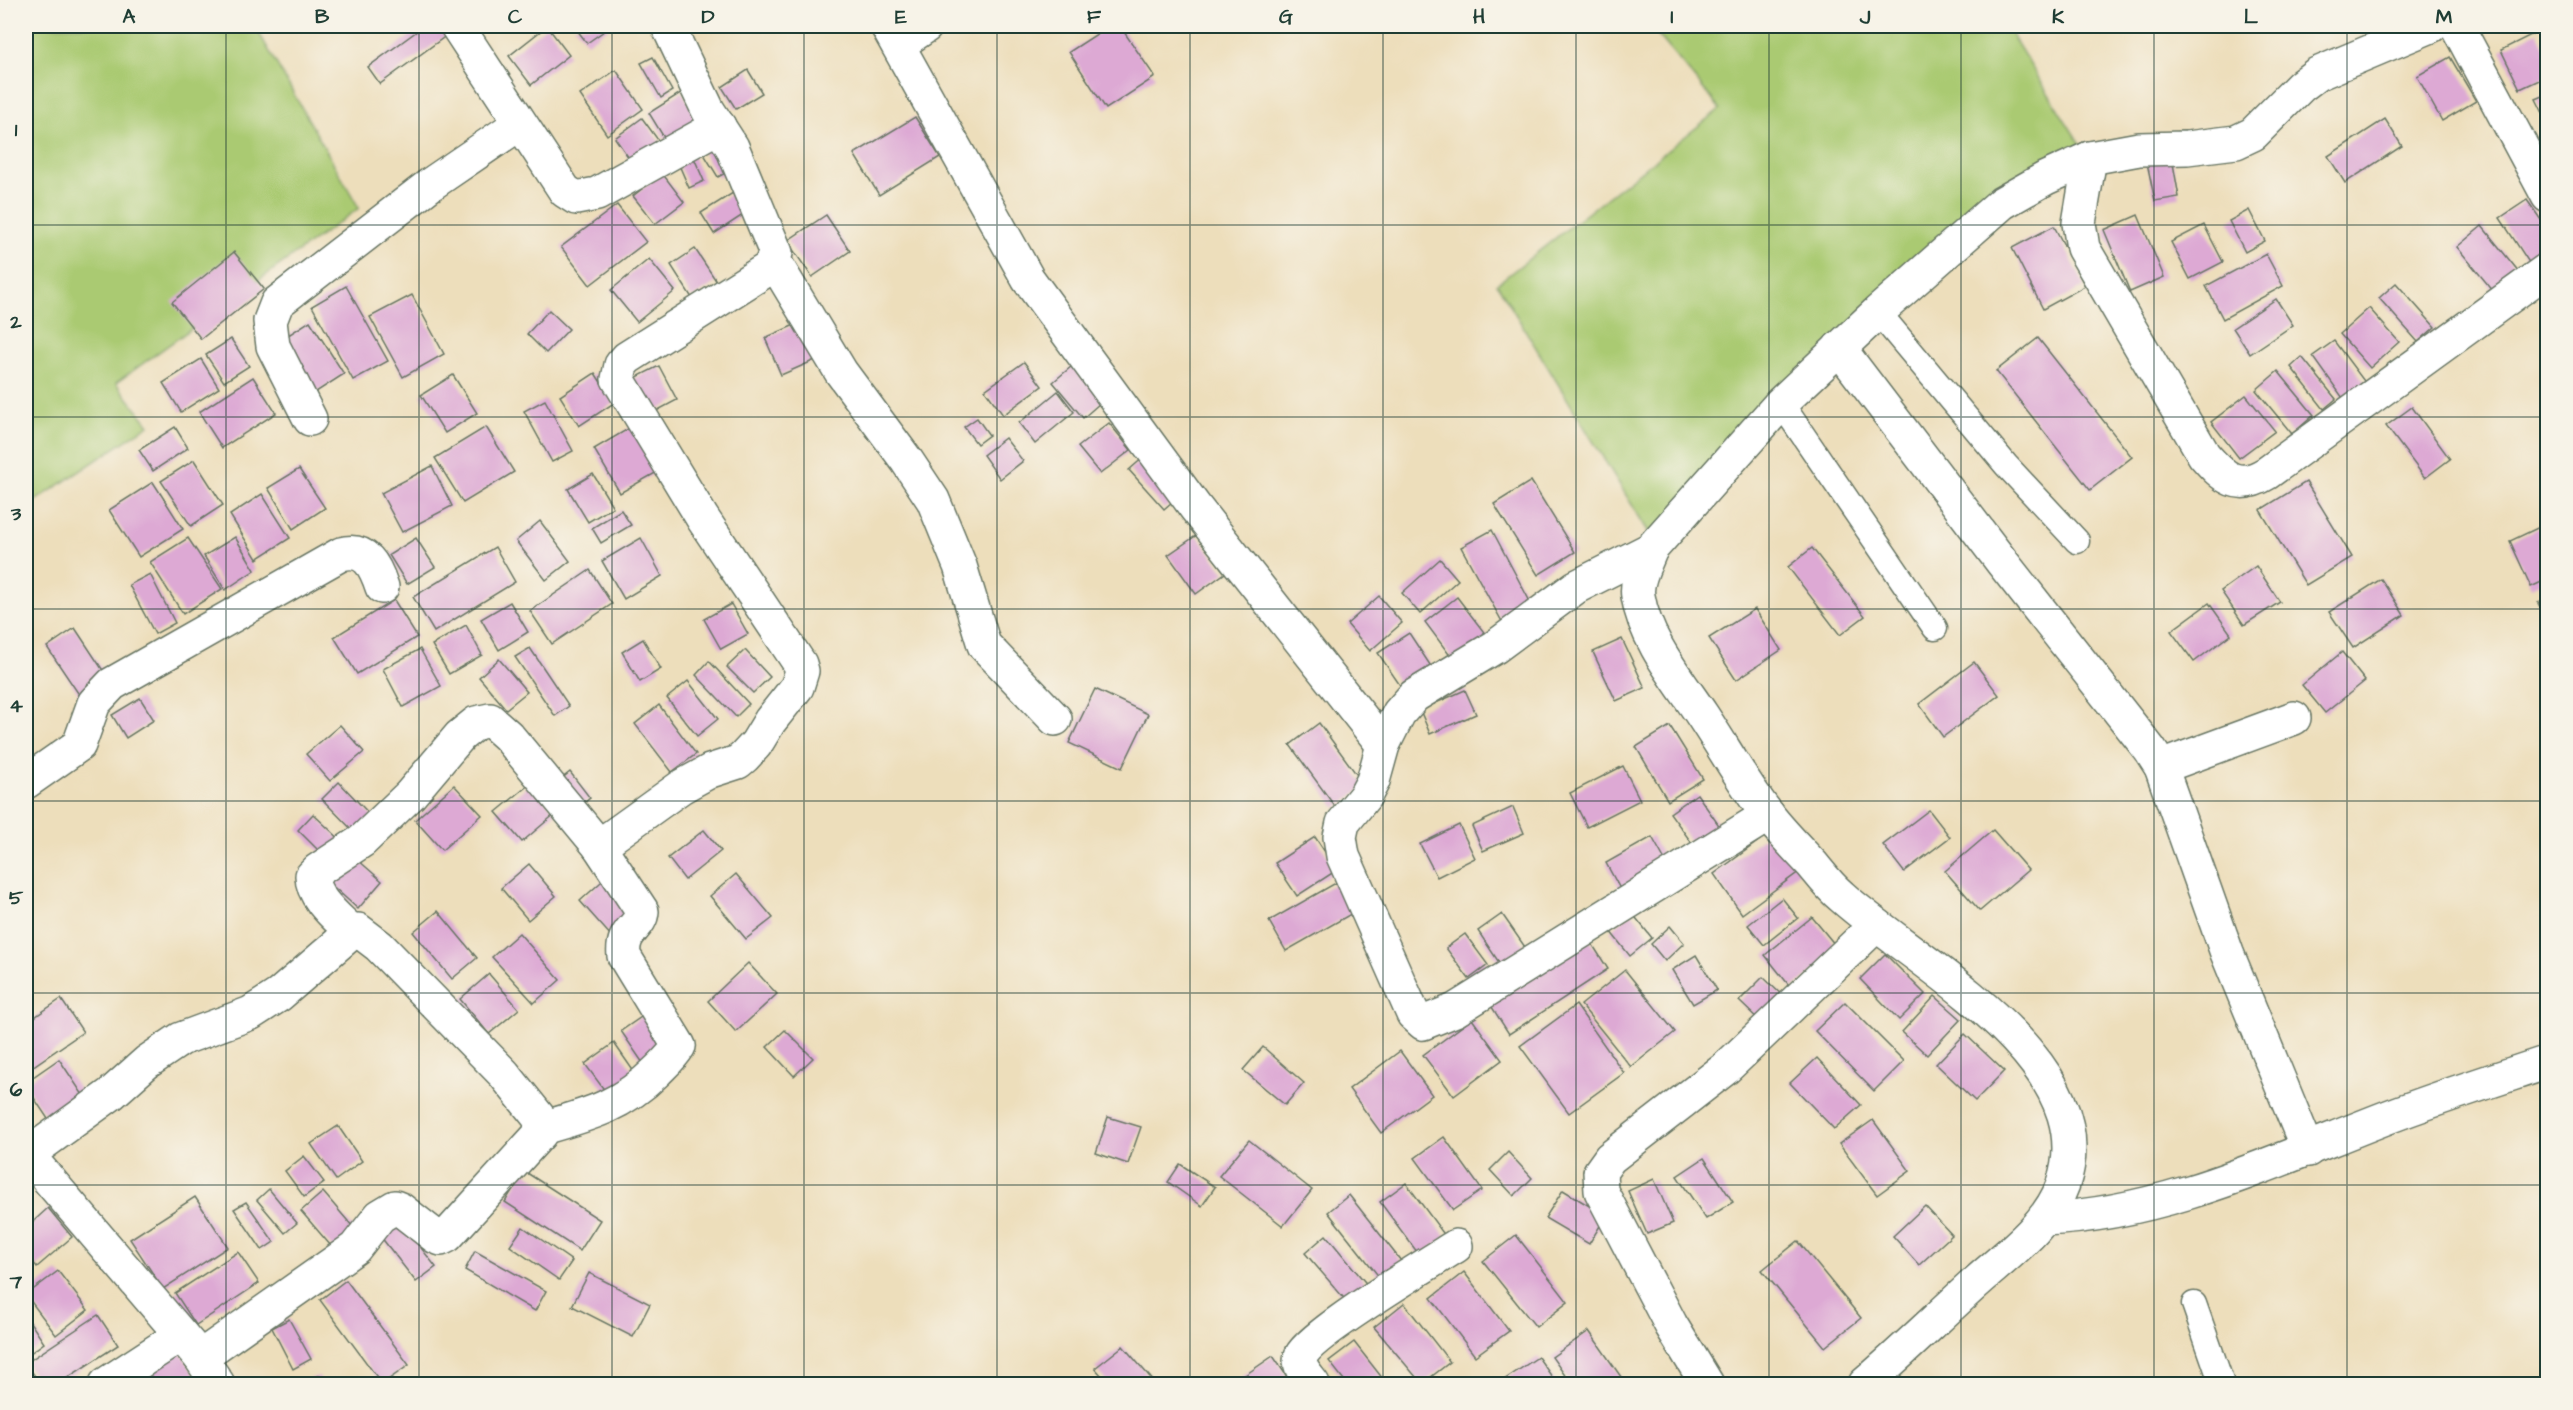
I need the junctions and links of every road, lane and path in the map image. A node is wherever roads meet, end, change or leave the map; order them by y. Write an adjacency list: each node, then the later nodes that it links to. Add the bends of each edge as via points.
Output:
1 (457, 26): 7 (street)
2 (668, 26): 8 (street)
3 (926, 26): 6 (street)
4 (2431, 26): 9 (street, via 2317,74 2253,134 2236,142 2139,149)
5 (2457, 26): 10 (street)
6 (893, 35): 23 (street, via 1028,279 1195,507)
7 (519, 124): 8 (street, via 565,191 576,198 597,194); 16 (street, via 431,184 278,303 270,321 273,346)
8 (719, 126): 11 (street, via 771,236)
9 (2090, 158): 12 (street, via 2079,223 2083,248 2204,455 2222,474 2237,482 2256,480 2268,473); 13 (street, via 2002,203)
10 (2547, 196)
11 (774, 261): 22 (street, via 841,372 933,500 960,566 984,645); 27 (street, via 769,268 627,358 618,379 703,519 800,664 801,679 756,744 738,762 710,771 681,787)
12 (2547, 269)
13 (1878, 312): 14 (street); 17 (lane, via 2006,465)
14 (1839, 348): 15 (street); 24 (street)
15 (1780, 403): 18 (street); 20 (lane)
16 (310, 419)
17 (2077, 541)
18 (1651, 549): 23 (street, via 1576,587 1495,647 1414,696 1399,713); 26 (street, via 1637,592 1644,620)
19 (382, 587): 25 (street, via 367,557 357,552 341,554 112,684 94,703 79,745)
20 (1935, 628)
21 (2294, 718): 24 (street)
22 (1055, 719)
23 (1383, 745): 26 (street, via 1373,781 1343,823 1340,837 1343,856 1413,1014 1423,1023 1455,1010)
24 (2161, 767): 32 (street, via 2228,953)
25 (26, 782)
26 (1768, 815): 28 (street, via 1839,894)
27 (599, 846): 29 (street, via 508,736 495,724 483,720 460,736 393,813 362,841 312,876 312,885); 31 (street, via 642,911 623,944 624,956 679,1046 644,1084 624,1099 597,1112)
28 (1876, 925): 34 (street, via 1997,1021 2026,1048 2052,1086 2063,1107 2068,1156 2063,1184); 42 (street, via 1726,1068 1610,1158 1600,1172 1600,1191)
29 (352, 932): 31 (street, via 358,930 368,936 504,1074 541,1120); 33 (street, via 279,995 251,1013 181,1039 147,1062 111,1095)
30 (2547, 1062): 32 (street, via 2388,1117)
31 (542, 1128): 37 (street, via 536,1140 447,1236 436,1237 400,1209 390,1208 354,1248)
32 (2308, 1150): 34 (street, via 2125,1210)
33 (26, 1154): 37 (street)
34 (2044, 1219): 38 (street)
35 (1456, 1246): 41 (street, via 1305,1349 1300,1367)
36 (2194, 1304): 43 (lane)
37 (191, 1346): 39 (street); 40 (street)
38 (1880, 1379)
39 (106, 1384)
40 (218, 1384)
41 (1312, 1384)
42 (1707, 1384)
43 (2222, 1384)

